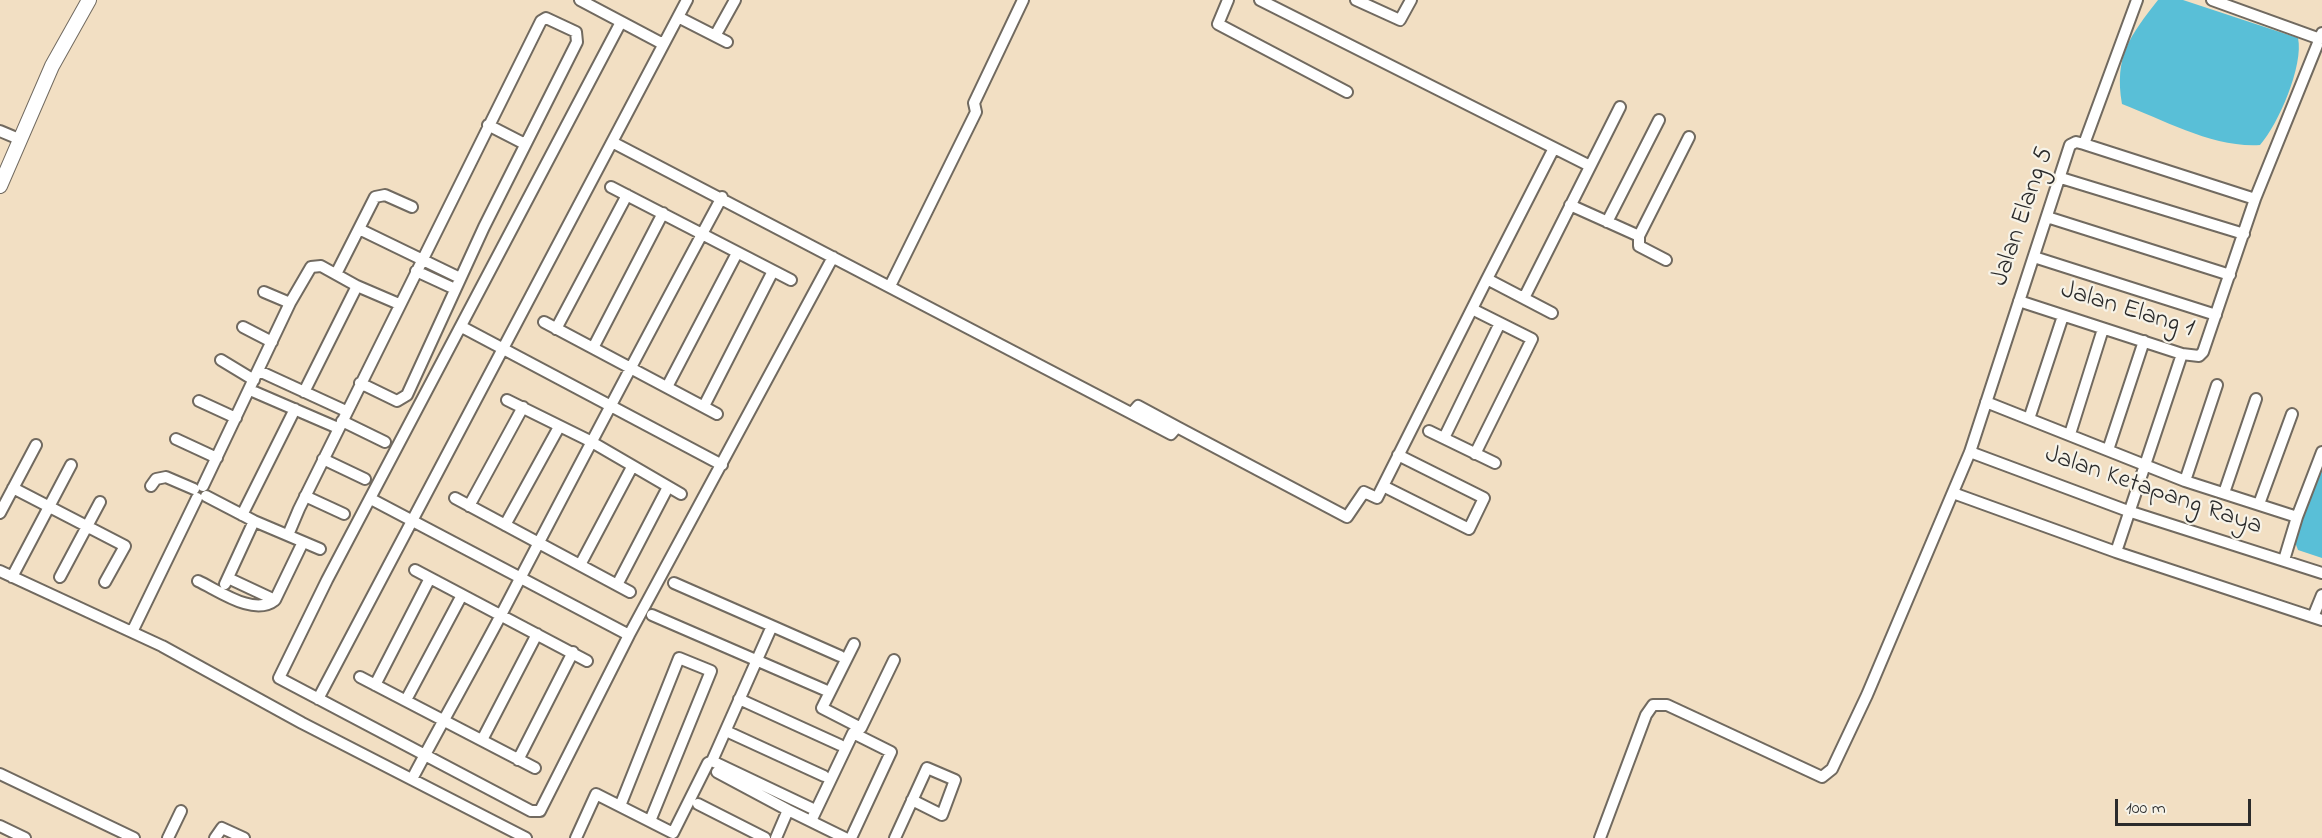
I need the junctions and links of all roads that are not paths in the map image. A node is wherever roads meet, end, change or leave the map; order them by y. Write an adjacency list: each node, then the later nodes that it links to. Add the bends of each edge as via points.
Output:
1 (89, 0): 24 (street, via 52,66)
2 (580, 0): 13 (street)
3 (687, 0): 12 (street)
4 (735, 0): 14 (street)
5 (1023, 0): 58 (street, via 974,103 976,112)
6 (1228, 0): 18 (street, via 1218,24)
7 (1260, 0): 28 (street)
8 (1356, 0): 9 (street, via 1400,20)
9 (1411, 0)
10 (2137, 0): 27 (street)
11 (2212, 0): 15 (street)
12 (678, 17): 14 (street); 17 (street)
13 (621, 22): 17 (street); 71 (street)
14 (716, 36): 16 (street)
15 (2321, 36): 35 (street, Jalan Elang 1)
16 (727, 42)
17 (663, 44): 25 (street)
18 (1347, 92)
19 (1620, 107): 29 (street)
20 (1659, 120): 40 (street)
21 (488, 125): 26 (street); 26 (street, via 541,21 546,18 570,28 576,32 576,42); 48 (street)
22 (0, 131): 24 (street)
23 (1689, 137): 44 (street)
24 (19, 139): 31 (street)
25 (612, 142): 34 (street); 77 (street)
26 (525, 144): 56 (street)
27 (2084, 144): 30 (street, Jalan Elang 5, via 2070,145); 35 (street, Jalan Elang 5)
28 (1554, 148): 29 (street); 54 (street)
29 (1590, 166): 36 (street)
30 (2061, 178): 39 (street, Jalan Elang 5); 43 (street)
31 (0, 186)
32 (611, 187): 33 (street)
33 (627, 195): 38 (street); 72 (street)
34 (722, 197): 42 (street); 46 (street)
35 (2255, 199): 43 (street, Jalan Elang 1)
36 (1570, 205): 40 (street); 60 (street)
37 (412, 207): 41 (street, via 380,194 371,203)
38 (663, 213): 42 (street); 76 (street)
39 (2046, 217): 47 (street, Jalan Elang 5); 53 (street)
40 (1607, 222): 44 (street)
41 (359, 229): 48 (street); 52 (street)
42 (702, 234): 45 (street); 80 (street)
43 (2244, 234): 53 (street, Jalan Elang 1)
44 (1639, 236): 49 (street, via 1639,246)
45 (737, 253): 51 (street); 84 (street)
46 (833, 257): 58 (street); 116 (street)
47 (2034, 257): 61 (street, Jalan Elang 5); 66 (street)
48 (421, 260): 50 (street); 56 (street)
49 (1666, 260)
50 (416, 271): 56 (street); 63 (street)
51 (773, 271): 55 (street); 91 (street)
52 (336, 274): 57 (street); 62 (street, via 321,266 311,267)
53 (2230, 275): 66 (street, Jalan Elang 1)
54 (1487, 279): 60 (street); 64 (street)
55 (791, 280)
56 (458, 283): 82 (street, via 407,395 397,401)
57 (357, 286): 63 (street); 85 (street)
58 (890, 286): 122 (street, via 1171,434 1177,427 1347,517 1364,492 1377,498)
59 (264, 292): 62 (street)
60 (1524, 298): 65 (street)
61 (2019, 301): 67 (street, Jalan Elang 1); 89 (street, Jalan Elang 5)
62 (290, 303): 75 (street)
63 (399, 304): 82 (street)
64 (1472, 309): 69 (street); 111 (street)
65 (1552, 313)
66 (2216, 315): 78 (street, Jalan Elang 1, via 2203,352 2196,358)
67 (2062, 316): 73 (street, Jalan Elang 1); 97 (street)
68 (544, 322): 72 (street)
69 (1500, 323): 102 (street); 110 (street, via 1532,339)
70 (243, 327): 75 (street)
71 (462, 327): 77 (street); 131 (street)
72 (556, 329): 76 (street)
73 (2103, 329): 74 (street, Jalan Elang 1); 101 (street)
74 (2144, 341): 78 (street, Jalan Elang 1); 107 (street)
75 (272, 342): 81 (street)
76 (592, 348): 80 (street)
77 (502, 349): 90 (street); 142 (street)
78 (2182, 354): 117 (street)
79 (221, 360): 81 (street)
80 (632, 369): 84 (street); 90 (street)
81 (254, 380): 85 (street); 93 (street); 96 (street)
82 (360, 383): 98 (street)
83 (2217, 385): 120 (street)
84 (667, 387): 91 (street)
85 (304, 392): 98 (street)
86 (2256, 399): 127 (street)
87 (507, 400): 92 (street)
88 (199, 401): 96 (street)
89 (1986, 402): 97 (street); 108 (street, Jalan Elang 5)
90 (610, 405): 104 (street); 116 (street)
91 (704, 406): 94 (street)
92 (523, 407): 99 (street); 135 (street)
93 (295, 409): 98 (street); 139 (street)
94 (717, 414)
95 (2292, 414): 133 (street)
96 (236, 418): 112 (street)
97 (2029, 419): 101 (street)
98 (342, 420): 105 (street); 113 (street)
99 (559, 427): 104 (street); 143 (street)
100 (1429, 431): 102 (street)
101 (2070, 434): 107 (street)
102 (1444, 438): 110 (street)
103 (176, 439): 112 (street)
104 (590, 441): 118 (street); 147 (street)
105 (385, 442)
106 (36, 445): 124 (street)
107 (2108, 450): 117 (street)
108 (1970, 452): 126 (street, Jalan Elang 5); 136 (street, Jalan Ketapang Raya)
109 (2322, 452): 140 (street)
110 (1475, 454): 114 (street)
111 (1398, 455): 122 (street); 122 (street, via 1484,498 1469,529)
112 (217, 458): 125 (street)
113 (323, 459): 119 (street); 129 (street)
114 (1495, 463)
115 (71, 465): 134 (street)
116 (722, 465): 175 (street)
117 (2146, 466): 120 (street); 136 (street)
118 (632, 467): 123 (street); 151 (street)
119 (365, 479)
120 (2185, 481): 127 (street)
121 (151, 486): 125 (street, via 161,476)
122 (1383, 486)
123 (668, 487): 128 (street); 163 (street)
124 (13, 488): 134 (street); 137 (street)
125 (200, 492): 139 (street); 173 (street)
126 (1953, 493): 149 (street); 222 (street, Jalan Elang 5, via 1867,695 1827,774 1822,777 1666,705 1653,705)
127 (2224, 493): 133 (street)
128 (681, 494)
129 (305, 496): 138 (street); 145 (street)
130 (455, 498): 135 (street)
131 (371, 499): 142 (street); 185 (street, via 279,674 282,681)
132 (100, 502): 144 (street)
133 (2259, 504): 140 (street)
134 (48, 506): 144 (street); 155 (street)
135 (469, 506): 143 (street)
136 (2128, 511): 149 (street); 150 (street, Jalan Ketapang Raya)
137 (0, 513)
138 (344, 514)
139 (242, 515): 141 (street)
140 (2297, 517): 150 (street)
141 (254, 521): 145 (street); 157 (street)
142 (412, 522): 159 (street); 185 (street)
143 (505, 525): 147 (street)
144 (86, 527): 156 (street); 161 (street, via 125,546)
145 (288, 535): 146 (street)
146 (303, 542): 148 (street); 168 (street)
147 (538, 542): 151 (street); 159 (street)
148 (320, 549)
149 (2116, 552): 171 (street)
150 (2284, 560): 154 (street, Jalan Ketapang Raya)
151 (580, 566): 163 (street)
152 (415, 570): 158 (street)
153 (0, 571): 155 (street)
154 (2322, 573)
155 (12, 577): 173 (street)
156 (60, 577)
157 (228, 578): 164 (street); 168 (street)
158 (430, 578): 166 (street); 183 (street)
159 (519, 578): 169 (street); 175 (street)
160 (198, 581): 164 (street)
161 (105, 582)
162 (674, 583): 172 (street)
163 (617, 585): 165 (street)
164 (221, 591): 168 (street, via 252,606 266,606)
165 (630, 592)
166 (462, 595): 169 (street); 187 (street)
167 (2322, 595): 171 (street)
168 (274, 600)
169 (501, 615): 174 (street); 188 (street)
170 (652, 615): 179 (street)
171 (2318, 619)
172 (772, 627): 178 (street); 179 (street)
173 (132, 632): 200 (street)
174 (537, 634): 177 (street); 191 (street)
175 (629, 635): 193 (street, via 540,811 531,811)
176 (854, 644): 189 (street, via 822,708)
177 (573, 652): 181 (street); 194 (street)
178 (840, 656)
179 (757, 660): 184 (street); 186 (street)
180 (894, 660): 189 (street)
181 (587, 661)
182 (360, 677): 183 (street)
183 (375, 685): 187 (street)
184 (825, 690)
185 (318, 699): 193 (street)
186 (739, 699): 190 (street); 192 (street)
187 (406, 700): 188 (street)
188 (443, 720): 191 (street); 193 (street)
189 (857, 730): 208 (street); 221 (street, via 891,752)
190 (726, 731): 195 (street); 199 (street)
191 (482, 740): 194 (street)
192 (840, 745)
193 (424, 756): 200 (street)
194 (518, 760): 196 (street)
195 (712, 761): 204 (street); 207 (street, via 673,833)
196 (535, 768)
197 (717, 772): 205 (street)
198 (0, 774): 212 (street)
199 (824, 776)
200 (412, 779): 216 (street)
201 (912, 800): 201 (street, via 927,768 955,780 942,814); 210 (street)
202 (698, 804): 218 (street)
203 (620, 806): 207 (street); 207 (street, via 679,658 711,671); 217 (street, via 596,794)
204 (811, 808)
205 (788, 810): 208 (street); 219 (street)
206 (181, 811): 213 (street)
207 (650, 821)
208 (811, 821): 220 (street)
209 (0, 826): 211 (street)
210 (900, 836)
211 (25, 838)
212 (134, 838)
213 (168, 838)
214 (215, 838): 215 (street, via 222,828)
215 (244, 838)
216 (526, 838)
217 (576, 838)
218 (765, 838)
219 (776, 838)
220 (844, 838)
221 (851, 838)
222 (1600, 838)

